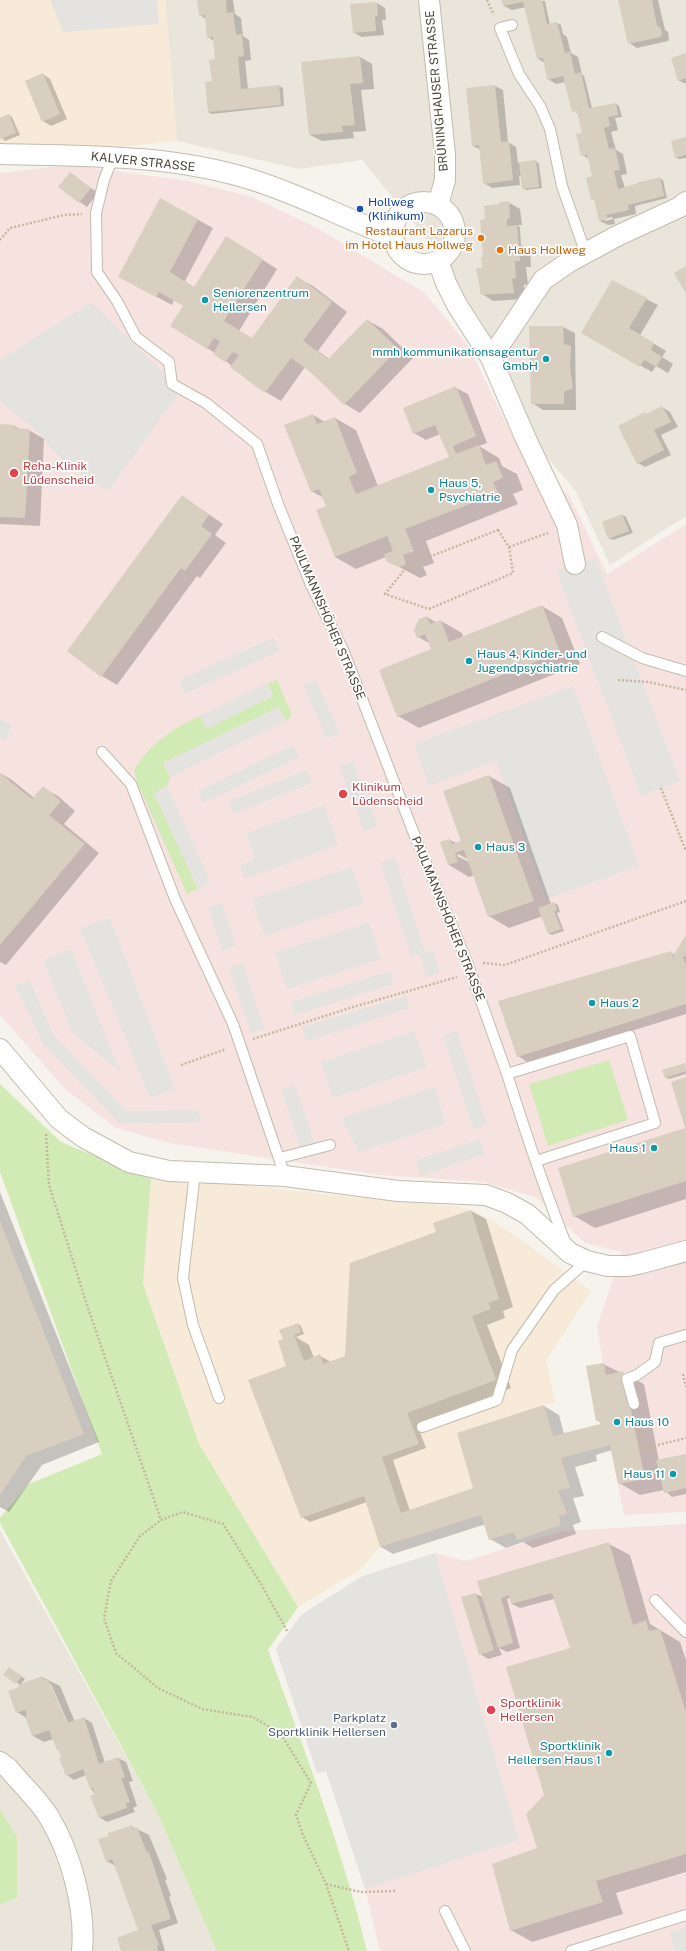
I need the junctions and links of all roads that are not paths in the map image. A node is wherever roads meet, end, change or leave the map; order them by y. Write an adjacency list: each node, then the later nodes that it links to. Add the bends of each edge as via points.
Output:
1 (429, 0): 6 (street, BRÜNINGHAUSER STRASSE, via 445,154 444,180)
2 (512, 25): 8 (lane, via 500,28 519,74 540,106 550,129 562,186)
3 (0, 154): 4 (street, KALVER STRASSE)
4 (113, 157): 7 (street, KALVER STRASSE, via 188,164 252,179); 16 (lane, PAULMANNSHÖHER STRASSE, via 96,213 97,272 136,337 169,362 172,384 206,403 257,444 278,504 311,585 344,652 416,839 471,972)
5 (686, 202): 8 (street)
6 (438, 205): 7 (street, via 420,202 405,208 395,221); 9 (street, via 449,215 455,232 451,249)
7 (393, 237): 9 (street, via 398,251 409,261 424,265)
8 (586, 254): 10 (street, via 543,280)
9 (438, 261): 10 (street, via 457,305)
10 (491, 358): 11 (street, via 567,526)
11 (576, 564)
12 (602, 637): 13 (lane, via 642,658)
13 (686, 671)
14 (102, 752): 19 (lane, via 131,784 176,899 233,1024)
15 (0, 1049): 20 (street, via 60,1119 83,1137 129,1162 169,1171)
16 (507, 1074): 18 (lane, PAULMANNSHÖHER STRASSE); 18 (lane, via 630,1036 655,1123)
17 (330, 1145): 19 (lane)
18 (536, 1161): 22 (lane, PAULMANNSHÖHER STRASSE)
19 (283, 1167): 20 (street); 22 (street, via 398,1192 486,1194 527,1214)
20 (195, 1172): 24 (lane, via 183,1278 193,1325)
21 (686, 1251): 22 (street, via 628,1266 608,1266)
22 (578, 1257): 26 (lane, via 512,1350 497,1400)
23 (686, 1335): 25 (lane, via 659,1343 655,1362 627,1379)
24 (219, 1398)
25 (634, 1404)
26 (422, 1427)
27 (655, 1600): 28 (lane)
28 (686, 1632)
29 (0, 1762): 32 (street, via 49,1816 67,1855 77,1889 84,1936)
30 (445, 1911): 33 (lane)
31 (686, 1915): 34 (lane)
32 (82, 1951)
33 (465, 1951)
34 (571, 1951)

